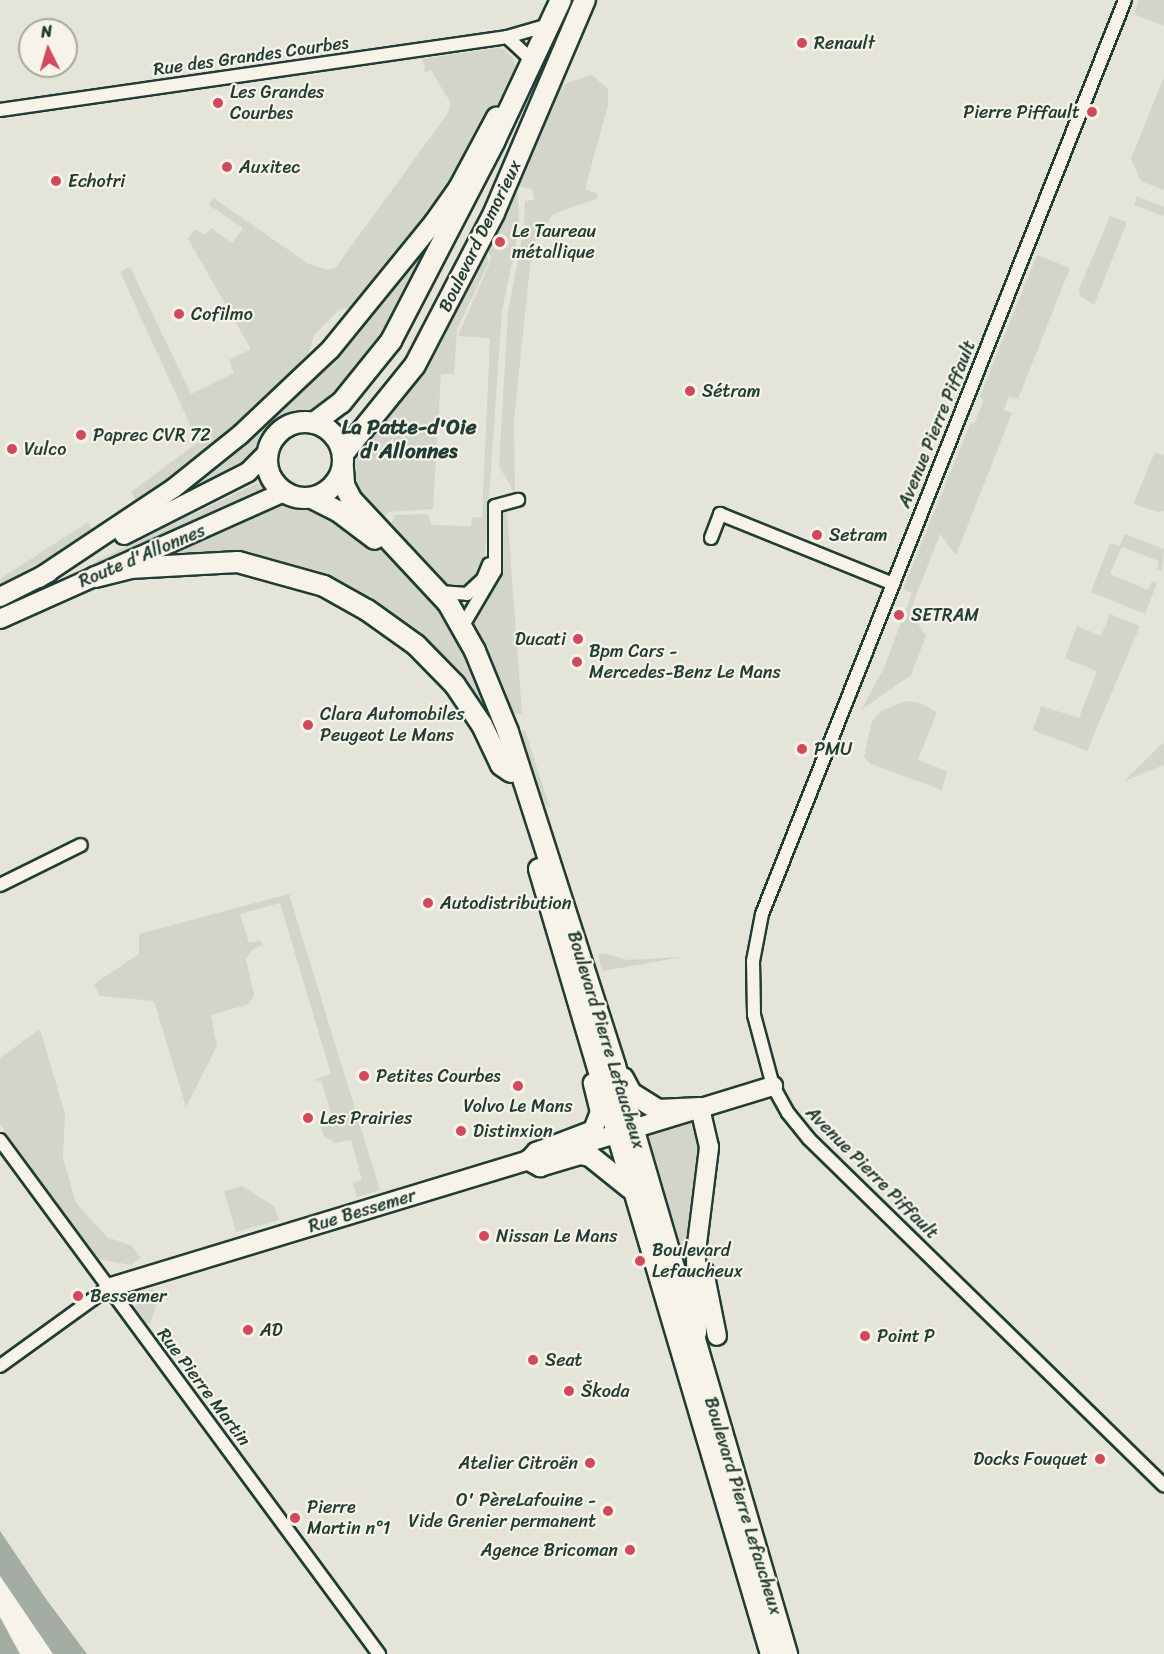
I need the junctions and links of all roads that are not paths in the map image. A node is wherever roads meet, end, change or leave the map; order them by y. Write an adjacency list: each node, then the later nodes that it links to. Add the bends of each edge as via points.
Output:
1 (556, 0): 5 (main road)
2 (561, 0): 7 (main road, Boulevard Demorieux)
3 (585, 0): 11 (main road, Boulevard Demorieux, via 494,213 415,365)
4 (1125, 0): 19 (street, Avenue Pierre Piffault)
5 (542, 27): 6 (street, Rue des Grandes Courbes); 7 (main road)
6 (507, 38): 7 (street); 8 (street, Rue des Grandes Courbes)
7 (531, 58): 9 (main road, Boulevard Demorieux, via 391,341 341,403); 18 (main road, via 458,188 330,350 240,435 174,488)
8 (0, 110)
9 (314, 423): 10 (main road, via 299,422 284,428); 11 (main road, via 334,434)
10 (267, 453): 12 (main road, via 268,471); 18 (main road, Route d'Allonnes, via 248,472)
11 (343, 462): 13 (main road, via 332,488); 20 (main road, Boulevard Pierre Lefaucheux, via 344,485 351,500)
12 (284, 492): 13 (main road); 17 (main road, Route d'Allonnes)
13 (312, 498): 24 (main road, Boulevard Pierre Lefaucheux, via 372,535 419,585 457,639)
14 (518, 500): 16 (street, via 495,506)
15 (711, 538): 19 (street, via 720,514)
16 (495, 539): 20 (street, via 486,574 475,588 461,595); 23 (street, via 492,579)
17 (95, 577): 22 (main road, Route d'Allonnes); 24 (main road, via 130,568 238,562 324,586 368,610 416,645 455,685 482,725 501,765)
18 (39, 578): 21 (main road, Route d'Allonnes)
19 (893, 584): 29 (street, Avenue Pierre Piffault, via 762,914 753,961 754,1015)
20 (440, 592): 23 (main road, Boulevard Pierre Lefaucheux)
21 (0, 597)
22 (0, 619)
23 (462, 627): 28 (main road, Boulevard Pierre Lefaucheux, via 476,651 531,794)
24 (511, 772): 27 (main road, Boulevard Pierre Lefaucheux)
25 (81, 845): 26 (street)
26 (0, 885)
27 (563, 952): 31 (main road, Boulevard Pierre Lefaucheux); 33 (main road, via 564,988 599,1116 591,1131 536,1152)
28 (615, 1066): 30 (main road, via 631,1093 654,1108 670,1112); 31 (main road, Boulevard Pierre Lefaucheux)
29 (773, 1086): 30 (main road, Rue Bessemer); 40 (street, Avenue Pierre Piffault, via 809,1139)
30 (700, 1108): 31 (main road, Rue Bessemer); 35 (main road, via 709,1147)
31 (624, 1131): 33 (main road, Rue Bessemer); 34 (main road, Boulevard Pierre Lefaucheux); 38 (main road, Boulevard Pierre Lefaucheux)
32 (0, 1140): 36 (street, Rue Pierre Martin)
33 (527, 1161): 34 (main road, via 540,1166 580,1154 590,1156 616,1173); 36 (main road, Rue Bessemer)
34 (634, 1193): 42 (main road, Boulevard Pierre Lefaucheux)
35 (699, 1215): 37 (main road, via 702,1261); 38 (main road)
36 (108, 1288): 39 (street); 41 (street, Rue Pierre Martin)
37 (717, 1336)
38 (697, 1350): 43 (main road, Boulevard Pierre Lefaucheux)
39 (0, 1366)
40 (1164, 1486)
41 (379, 1654)
42 (771, 1654)
43 (788, 1654)

